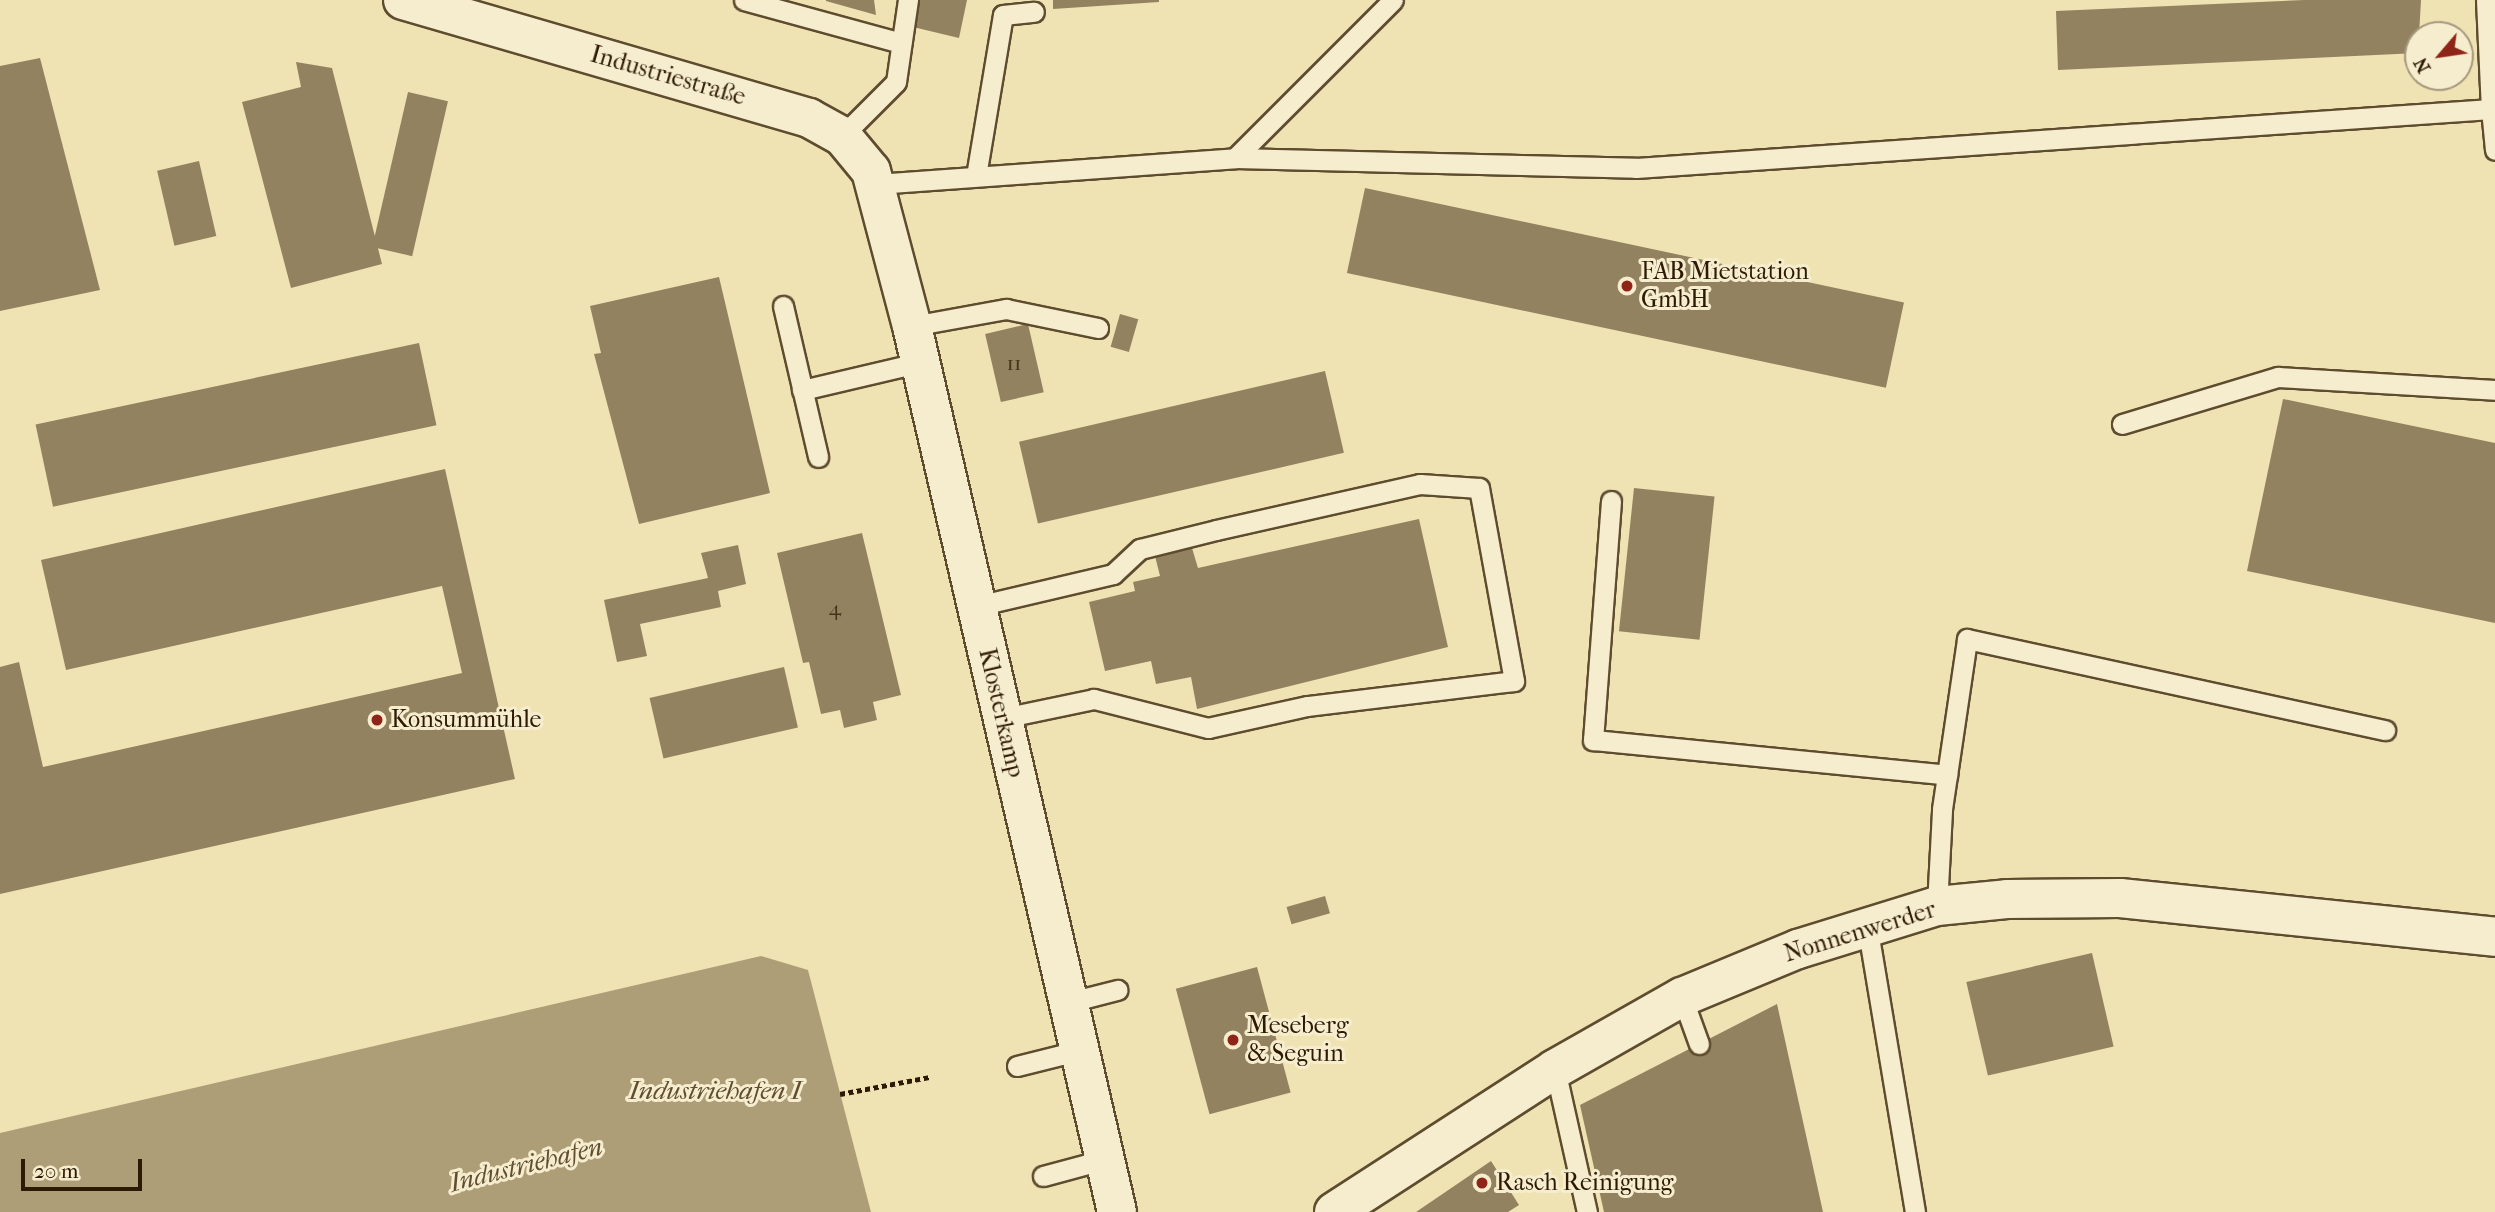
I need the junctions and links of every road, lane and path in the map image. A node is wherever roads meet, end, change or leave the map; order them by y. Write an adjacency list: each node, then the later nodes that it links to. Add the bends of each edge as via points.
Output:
1 (402, 0): 9 (street, Industriestraße, via 774,106)
2 (744, 0): 7 (lane)
3 (908, 0): 7 (lane)
4 (1393, 0): 11 (lane)
5 (2486, 0): 8 (lane)
6 (1034, 12): 12 (lane, via 1003,15)
7 (901, 43): 9 (lane, via 896,82)
8 (2491, 109): 10 (lane); 11 (lane, via 1636,168)
9 (842, 136): 13 (street, Industriestraße, via 863,158)
10 (2495, 150)
11 (1235, 158): 12 (lane)
12 (976, 176): 13 (lane)
13 (881, 200): 16 (street, Klosterkamp)
14 (783, 306): 17 (lane)
15 (1098, 328): 16 (lane, via 1006,309)
16 (916, 344): 17 (lane); 22 (street, Klosterkamp)
17 (802, 390): 20 (lane)
18 (2495, 390): 19 (lane, via 2278,377)
19 (2122, 424)
20 (818, 457)
21 (1611, 501): 25 (lane, via 1593,740)
22 (977, 606): 23 (street, Klosterkamp); 23 (lane, via 1113,574 1140,549 1216,530 1420,484 1479,488 1514,681 1307,706 1208,728 1094,699)
23 (1003, 718): 31 (street, Klosterkamp)
24 (2385, 730): 25 (lane, via 1967,639)
25 (1947, 775): 26 (lane)
26 (1937, 906): 27 (street, Nonnenwerder); 28 (street, Nonnenwerder, via 2043,897 2120,898)
27 (1867, 925): 30 (street, Nonnenwerder); 43 (lane)
28 (2495, 937)
29 (1117, 990): 31 (lane)
30 (1682, 997): 32 (lane); 35 (street, Nonnenwerder)
31 (1070, 1002): 33 (street, Klosterkamp)
32 (1699, 1044)
33 (1081, 1050): 34 (lane); 38 (street, Klosterkamp)
34 (1017, 1066)
35 (1555, 1069): 41 (street, Nonnenwerder); 42 (lane)
36 (930, 1077): 37 (path)
37 (840, 1094)
38 (1106, 1159): 39 (lane); 40 (street, Klosterkamp)
39 (1043, 1176)
40 (1117, 1212)
41 (1334, 1212)
42 (1587, 1212)
43 (1915, 1212)

